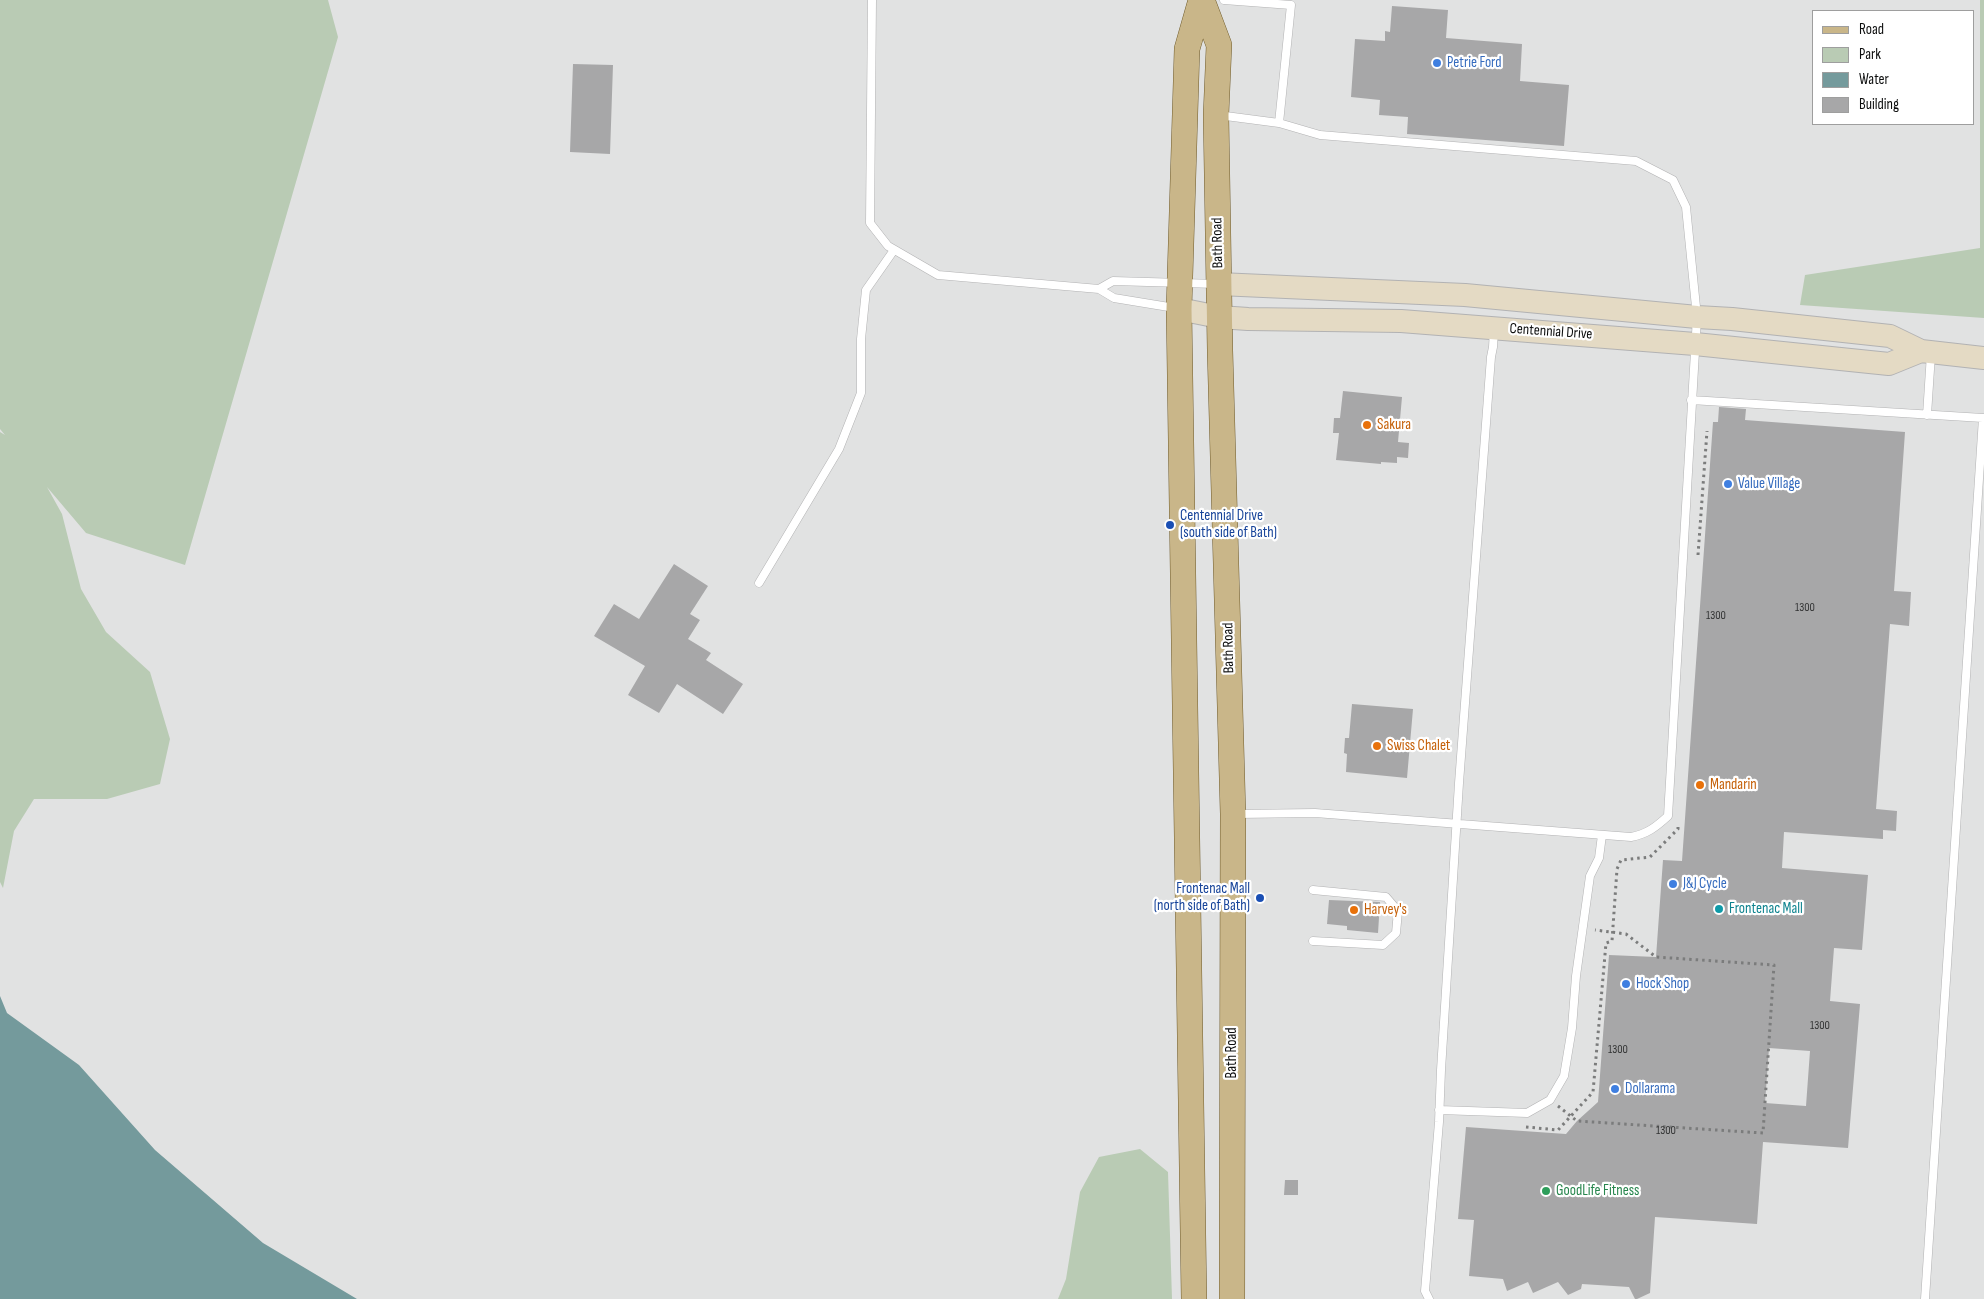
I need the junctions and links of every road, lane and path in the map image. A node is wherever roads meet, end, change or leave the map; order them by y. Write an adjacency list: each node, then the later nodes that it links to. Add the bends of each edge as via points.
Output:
1 (872, 0): 6 (lane, via 870,223)
2 (1202, 0): 4 (main road, Bath Road, via 1219,45); 7 (main road, Bath Road, via 1187,49)
3 (1224, 0): 5 (lane, via 1291,5)
4 (1216, 115): 5 (lane); 8 (main road, Bath Road)
5 (1280, 123): 12 (lane, via 1320,135 1636,161 1673,180 1686,207)
6 (894, 250): 9 (lane, via 938,275); 19 (lane, via 866,290 861,339 861,394 839,449)
7 (1179, 283): 8 (lane); 9 (lane, via 1113,281); 10 (main road, Bath Road)
8 (1219, 284): 11 (main road, Bath Road); 12 (main road, Centennial Drive, via 1465,295)
9 (1098, 289): 10 (lane, via 1114,298)
10 (1179, 309): 11 (main road, Centennial Drive); 28 (main road, Bath Road)
11 (1219, 317): 13 (main road, Centennial Drive, via 1401,320); 20 (main road, Bath Road)
12 (1697, 317): 14 (lane); 15 (main road, Centennial Drive, via 1890,336)
13 (1494, 328): 14 (main road, Centennial Drive); 21 (lane)
14 (1695, 344): 15 (main road, Centennial Drive, via 1889,364); 17 (lane)
15 (1926, 351): 16 (main road, Centennial Drive); 18 (lane)
16 (1984, 358)
17 (1691, 400): 18 (lane); 22 (lane, via 1668,816 1644,834 1631,837)
18 (1927, 415): 31 (lane, via 1983,418)
19 (758, 583)
20 (1232, 814): 21 (lane, via 1314,813); 29 (main road, Bath Road)
21 (1457, 824): 22 (lane); 27 (lane)
22 (1602, 835): 24 (lane, via 1599,858 1590,876)
23 (1313, 890): 25 (lane, via 1386,897 1398,911 1396,934 1383,945)
24 (1583, 928): 26 (lane, via 1564,1076); 26 (path, via 1626,934 1656,958 1774,965 1763,1134 1577,1121)
25 (1312, 941)
26 (1550, 1100): 27 (lane, via 1527,1113)
27 (1439, 1110): 30 (lane, via 1425,1291)
28 (1194, 1299)
29 (1232, 1299)
30 (1429, 1299)
31 (1925, 1299)

